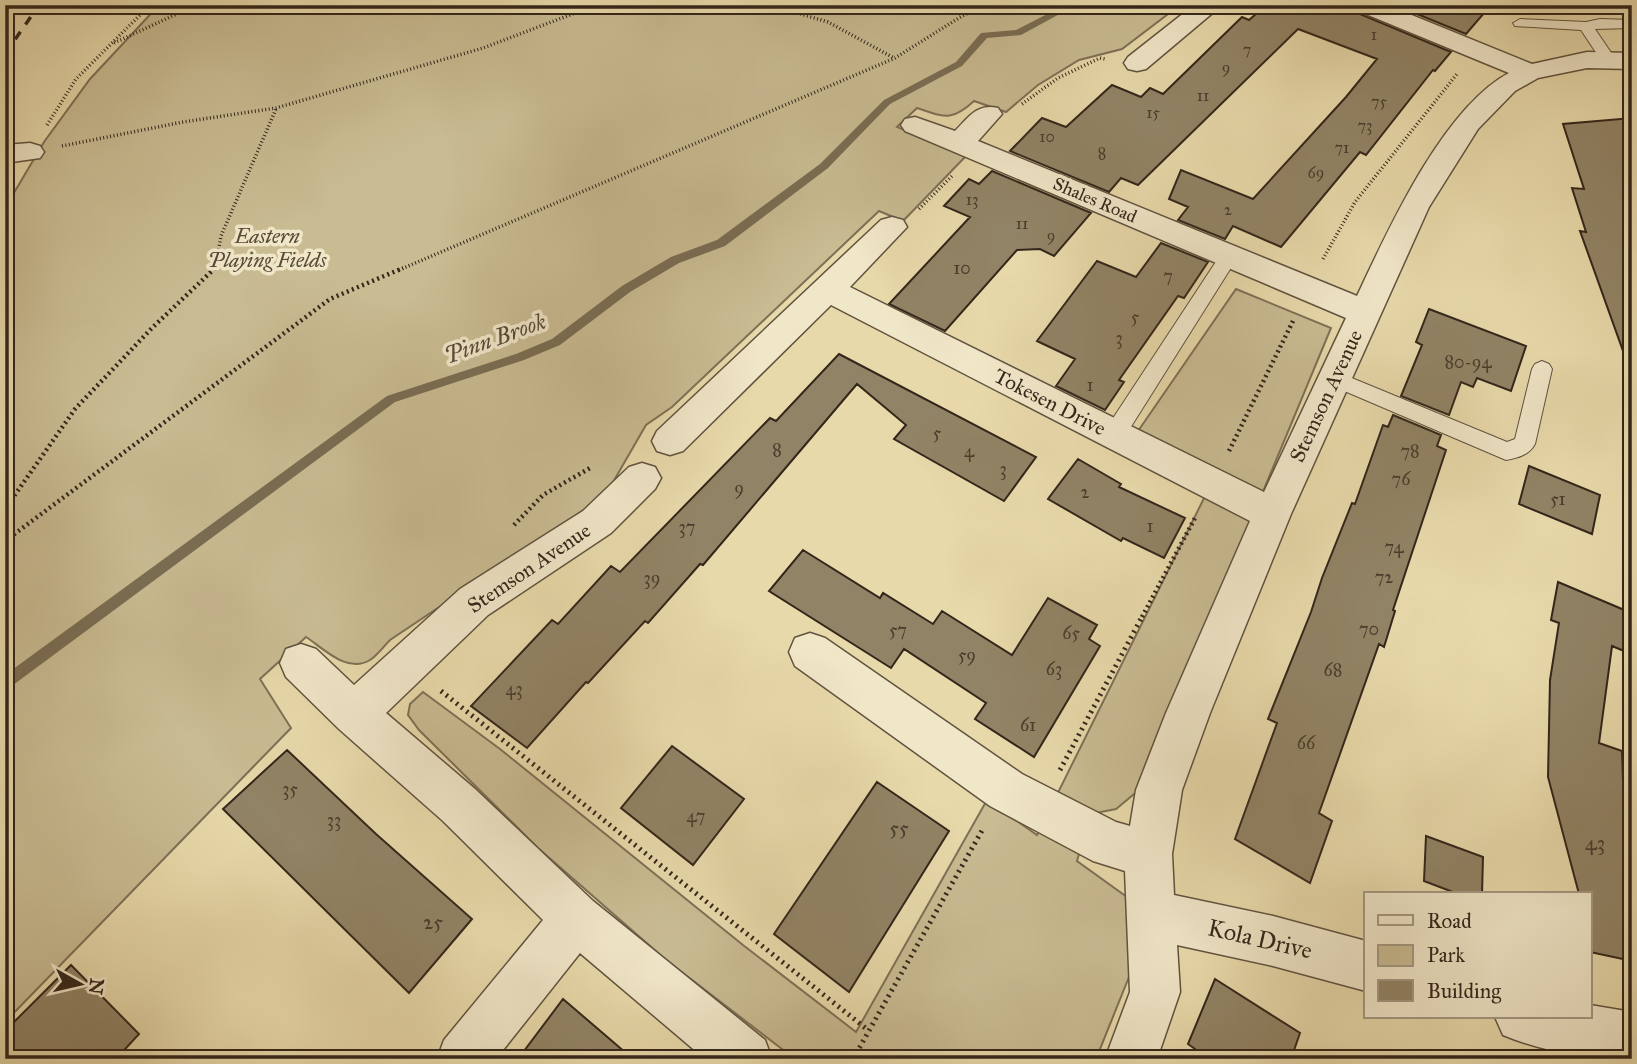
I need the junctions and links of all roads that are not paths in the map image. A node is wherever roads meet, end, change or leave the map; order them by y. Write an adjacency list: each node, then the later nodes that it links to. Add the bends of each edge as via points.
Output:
1 (1210, 5): 7 (street)
2 (1365, 5): 8 (street)
3 (1520, 23): 5 (lane)
4 (1632, 24): 5 (lane)
5 (1586, 26): 6 (lane)
6 (1620, 60): 8 (street, Stemson Avenue, via 1587,60)
7 (1138, 62)
8 (1530, 72): 15 (street, Stemson Avenue, via 1506,85 1467,124 1414,207)
9 (988, 114): 11 (street)
10 (915, 125): 11 (street, Shales Road)
11 (960, 143): 13 (street, Shales Road)
12 (892, 227): 14 (street)
13 (1230, 256): 15 (street, Shales Road); 18 (lane)
14 (829, 290): 18 (street, Tokesen Drive); 19 (street)
15 (1364, 312): 17 (street, Stemson Avenue)
16 (1542, 369): 17 (lane, via 1524,444 1506,451)
17 (1335, 380): 21 (street, Stemson Avenue)
18 (1114, 435): 21 (street, Tokesen Drive)
19 (670, 441)
20 (642, 478): 24 (street, Stemson Avenue, via 597,522 474,602)
21 (1272, 514): 25 (street, Stemson Avenue, via 1159,790)
22 (810, 652): 25 (street, via 1022,800 1110,844)
23 (301, 663): 24 (street)
24 (354, 714): 27 (street, via 459,805)
25 (1149, 854): 26 (street, Stemson Avenue)
26 (1153, 915): 28 (street, Kola Drive); 33 (street, Stemson Avenue, via 1155,992)
27 (576, 918): 31 (street); 32 (street)
28 (1364, 965)
29 (1524, 1018): 30 (street)
30 (1632, 1038)
31 (463, 1059)
32 (746, 1059)
33 (1131, 1059)

